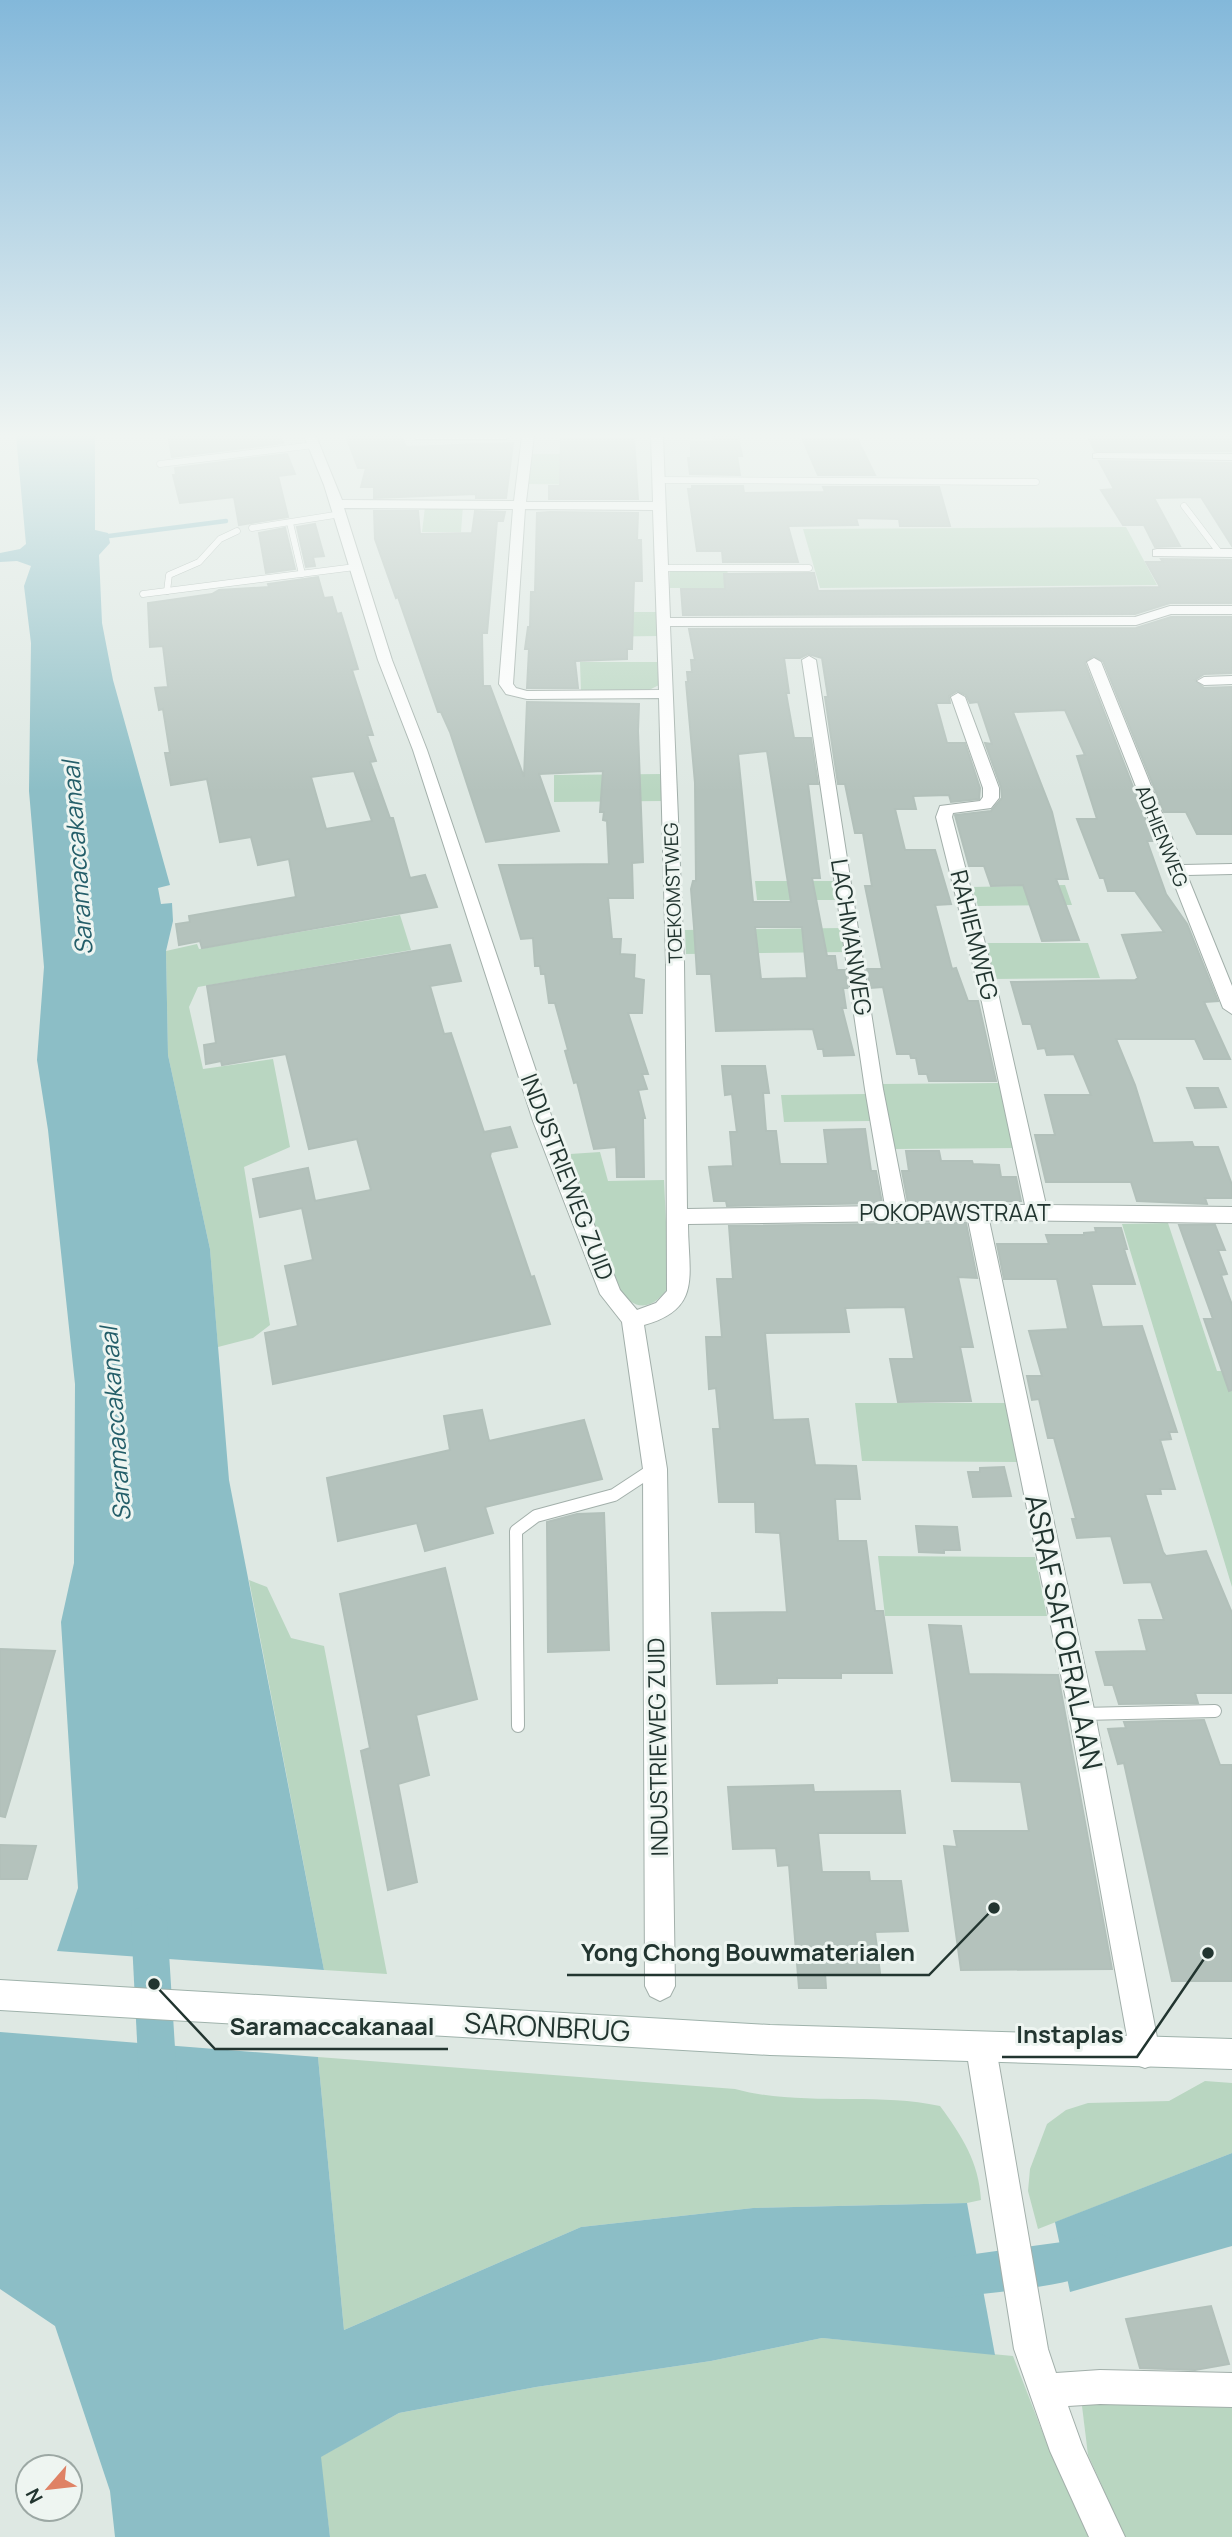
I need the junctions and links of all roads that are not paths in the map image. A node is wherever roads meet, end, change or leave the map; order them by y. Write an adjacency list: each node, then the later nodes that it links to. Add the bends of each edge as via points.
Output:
1 (206, 554): 10 (lane, via 169,575)
2 (297, 554): 9 (lane)
3 (352, 554): 6 (street, INDUSTRIEWEG ZUID)
4 (515, 554): 18 (street, via 506,684 511,691 527,695)
5 (661, 554): 7 (street, TOEKOMSTWEG)
6 (355, 567): 9 (lane); 28 (street, INDUSTRIEWEG ZUID, via 543,1121 611,1294)
7 (662, 568): 8 (lane); 13 (street, TOEKOMSTWEG)
8 (809, 568)
9 (302, 574): 10 (lane)
10 (167, 591): 11 (lane)
11 (143, 594)
12 (1232, 610): 13 (street, via 1170,610 1136,621)
13 (664, 622): 18 (street, TOEKOMSTWEG)
14 (809, 660): 25 (street, LACHMANWEG)
15 (1094, 662): 21 (street, ADHIENWEG)
16 (1232, 680): 17 (street)
17 (1203, 681)
18 (667, 694): 27 (street, TOEKOMSTWEG)
19 (957, 697): 24 (street, RAHIEMWEG, via 991,798 985,805 946,809 944,817)
20 (1232, 869): 21 (street)
21 (1177, 870): 22 (street, ADHIENWEG)
22 (1232, 1009)
23 (977, 1212): 24 (street, POKOPAWSTRAAT); 25 (street, POKOPAWSTRAAT); 31 (street, ASRAF SAFOERALAAN)
24 (1037, 1212): 26 (street, POKOPAWSTRAAT)
25 (897, 1214): 27 (street, POKOPAWSTRAAT)
26 (1232, 1215)
27 (678, 1217): 28 (street, TOEKOMSTWEG, via 678,1293 655,1316)
28 (632, 1319): 29 (street, INDUSTRIEWEG ZUID)
29 (655, 1469): 32 (lane, via 614,1495 536,1516 516,1531); 33 (street, INDUSTRIEWEG ZUID)
30 (1215, 1711): 31 (lane)
31 (1082, 1714): 36 (street, ASRAF SAFOERALAAN)
32 (518, 1726)
33 (660, 1986)
34 (0, 1996): 35 (street, SARONBRUG)
35 (981, 2048): 36 (street, SARONBRUG); 39 (street, via 1031,2348)
36 (1145, 2053): 37 (street, SARONBRUG)
37 (1232, 2054)
38 (1232, 2389): 39 (street)
39 (1046, 2391): 40 (street, via 1067,2451)
40 (1107, 2537)

